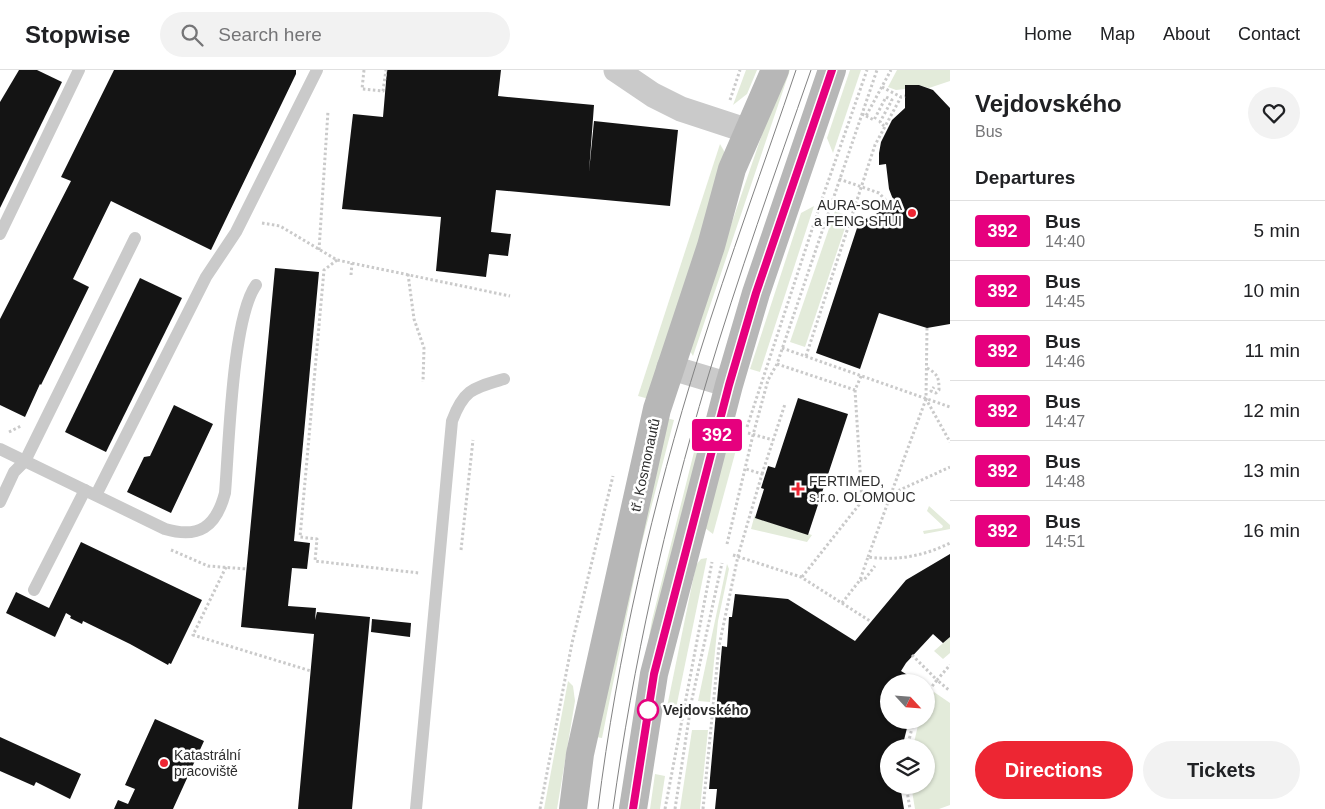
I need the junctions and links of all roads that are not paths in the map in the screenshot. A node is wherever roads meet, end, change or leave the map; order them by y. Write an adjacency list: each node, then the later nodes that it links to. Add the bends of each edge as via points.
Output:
1 (79, 70): 7 (lane)
2 (317, 70): 15 (lane, via 236,232 206,277)
3 (616, 70): 6 (street, via 681,109)
4 (775, 70): 6 (street, tř. Kosmonautů)
5 (832, 70): 12 (street, via 756,293)
6 (748, 130): 10 (street, tř. Kosmonautů, via 732,170 712,246)
7 (0, 234)
8 (135, 238): 14 (lane)
9 (256, 285): 15 (lane, via 249,294 237,358 225,493 221,508 210,523 196,532 180,533)
10 (669, 367): 12 (street); 19 (street, tř. Kosmonautů, via 582,744)
11 (504, 379): 18 (lane, via 474,388 459,402 452,421)
12 (729, 385): 20 (street, via 654,674)
13 (0, 448): 14 (lane)
14 (25, 461): 15 (lane); 16 (lane, via 14,472)
15 (90, 493): 17 (lane)
16 (0, 502)
17 (34, 590)
18 (416, 809)
19 (573, 809)
20 (633, 809)

